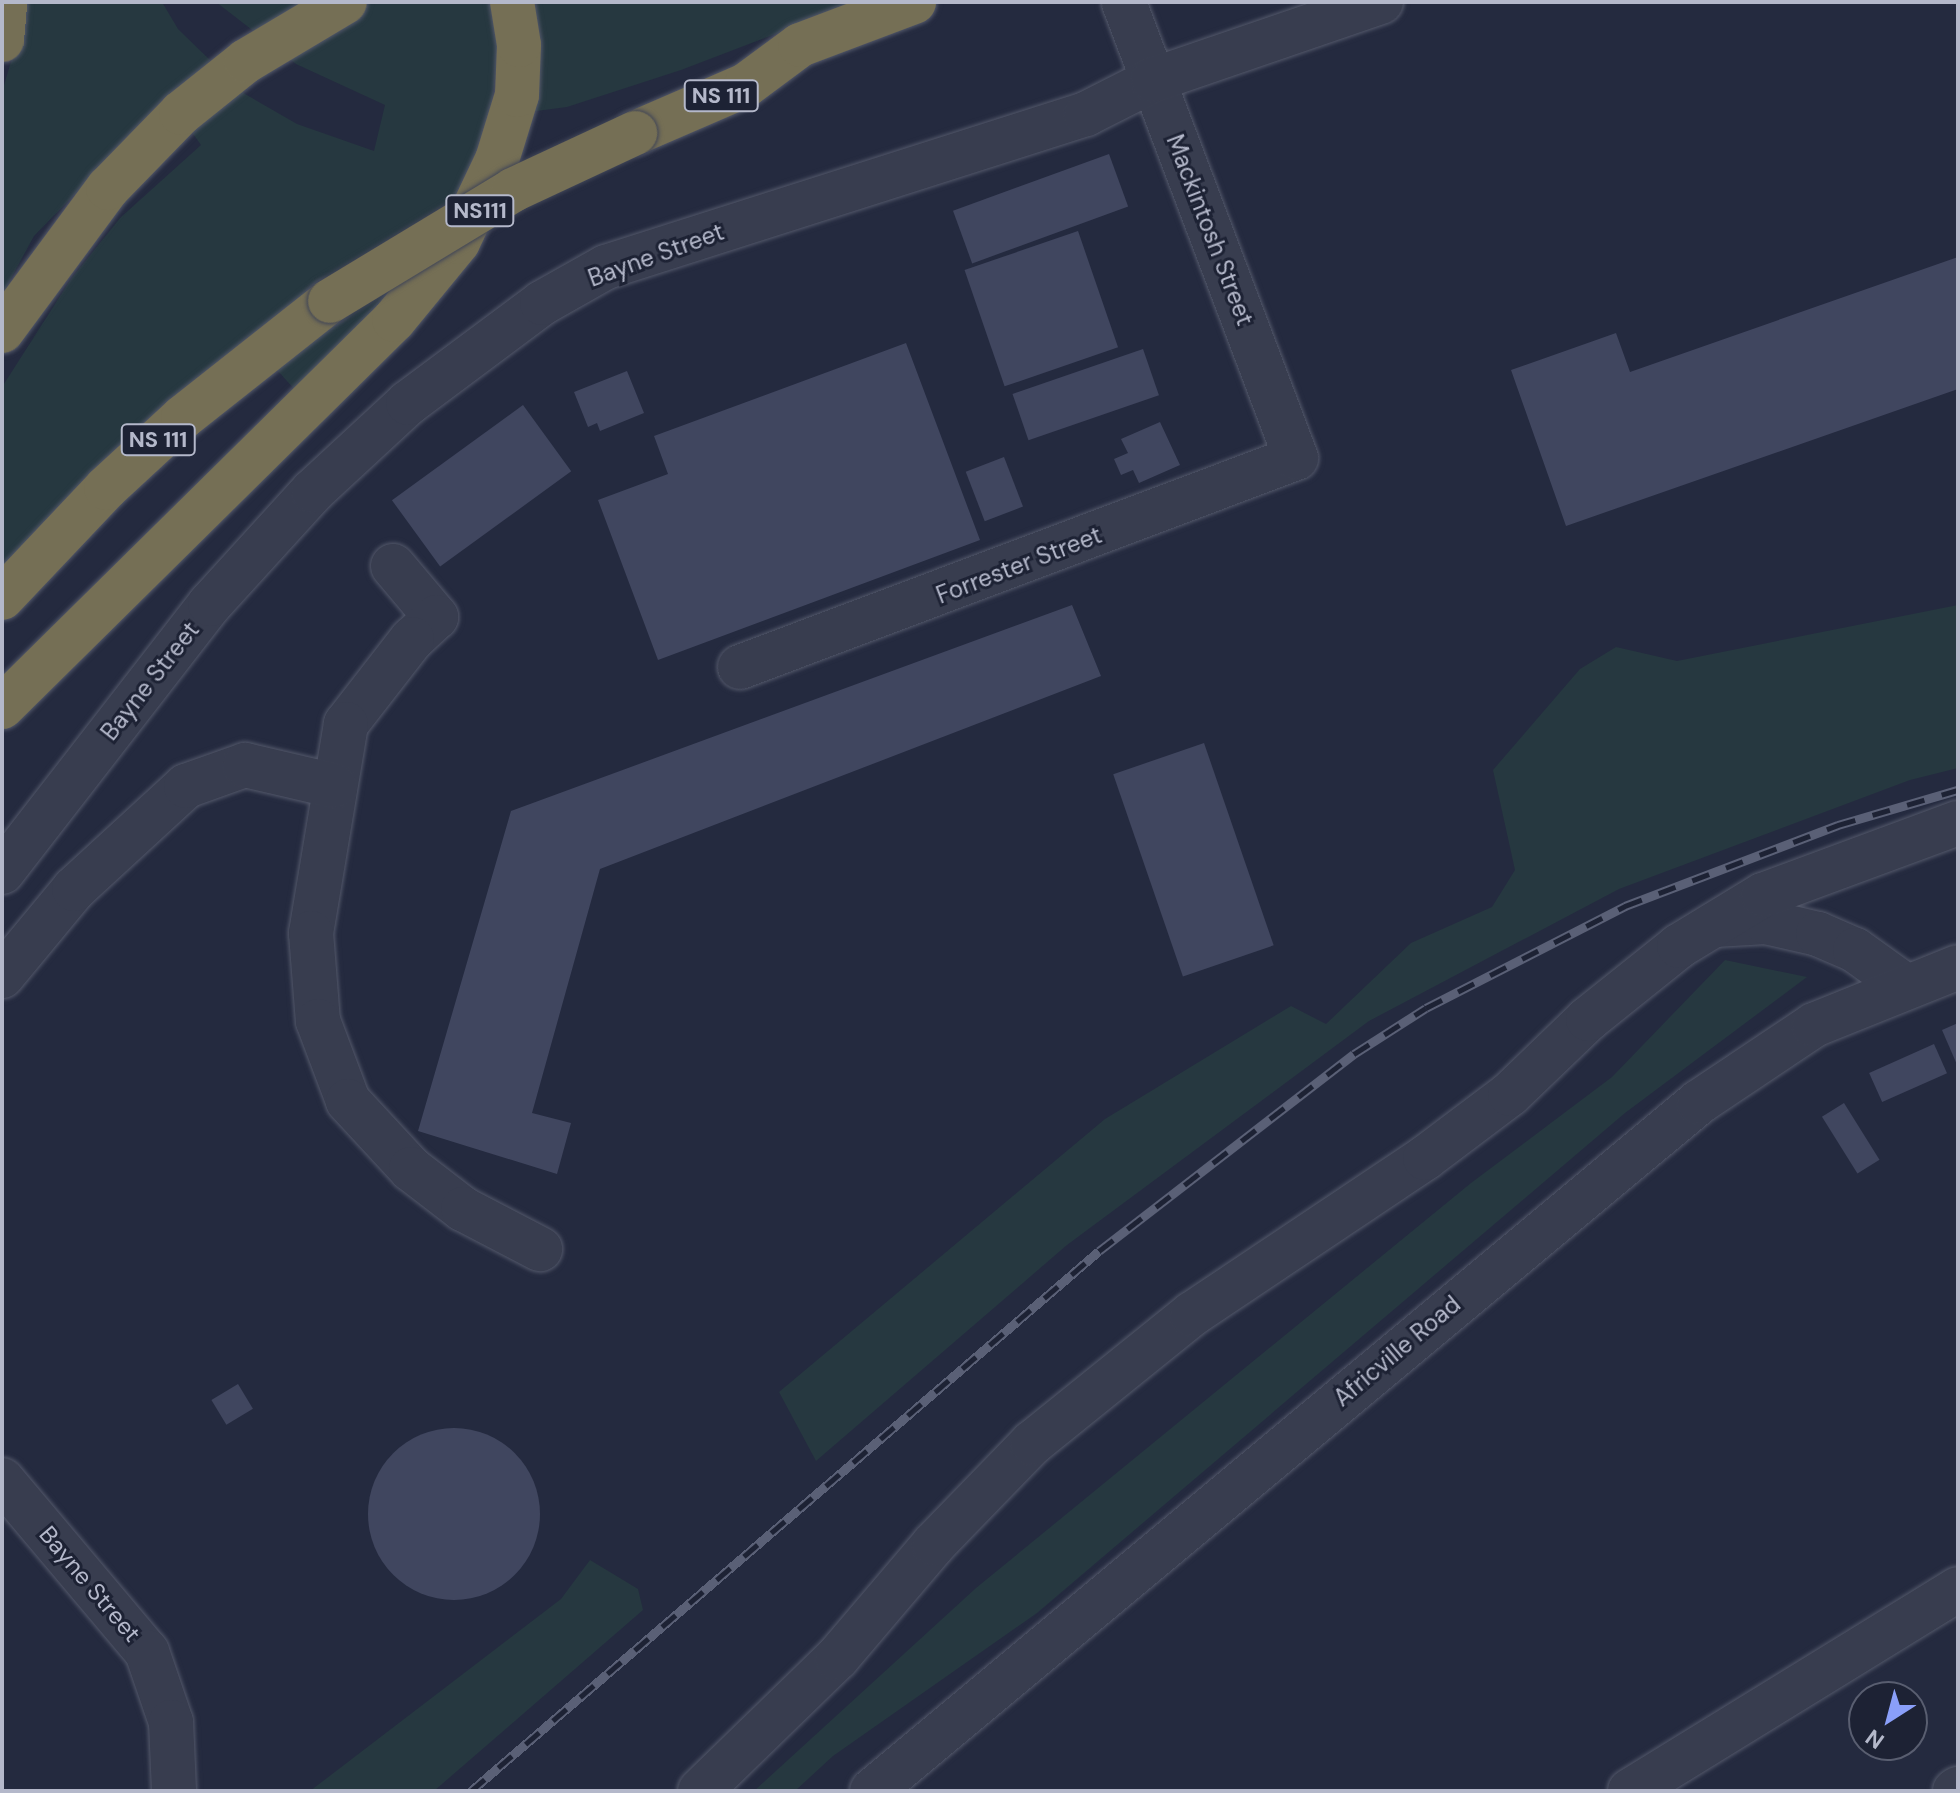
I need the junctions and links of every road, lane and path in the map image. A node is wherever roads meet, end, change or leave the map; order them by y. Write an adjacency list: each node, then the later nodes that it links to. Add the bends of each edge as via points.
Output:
1 (5, 2): 7 (highway)
2 (345, 2): 11 (highway, via 246,61 181,113 108,188)
3 (512, 2): 16 (highway, via 519,45 517,95 497,160 458,242 394,320)
4 (914, 2): 9 (highway, NS 111, via 800,45 746,85)
5 (1124, 2): 8 (street, Mackintosh Street)
6 (1381, 2): 8 (street, Bayne Street)
7 (2, 40)
8 (1153, 80): 12 (street, Mackintosh Street); 19 (street, Bayne Street, via 1086,114 606,267 542,303 408,403 313,491 210,604)
9 (635, 133): 10 (highway, NS111, bridge, via 513,190)
10 (330, 301): 14 (highway, NS 111, via 183,417 106,488)
11 (2, 331)
12 (1296, 458): 15 (street, Forrester Street)
13 (393, 566): 17 (street, via 436,617 412,639 346,724)
14 (2, 598)
15 (740, 667)
16 (2, 707)
17 (335, 786): 22 (street, via 245,765 186,786 74,889); 24 (street, via 311,933 318,1021 348,1101 411,1169 463,1209)
18 (1958, 823): 20 (street, via 1763,895)
19 (2, 872)
20 (1714, 925): 23 (street, via 1766,922 1818,934 1855,950); 28 (street, via 1588,1019 1510,1094 1425,1158 1192,1314 1032,1443 934,1544 837,1658)
21 (1958, 967): 23 (street, Africville Road)
22 (2, 976)
23 (1904, 985): 29 (street, Africville Road, via 1814,1025 1699,1102)
24 (540, 1249)
25 (2, 1480): 27 (street, Bayne Street, via 147,1652 171,1722)
26 (1958, 1589): 30 (street)
27 (174, 1791)
28 (700, 1791)
29 (872, 1791)
30 (1630, 1791)

